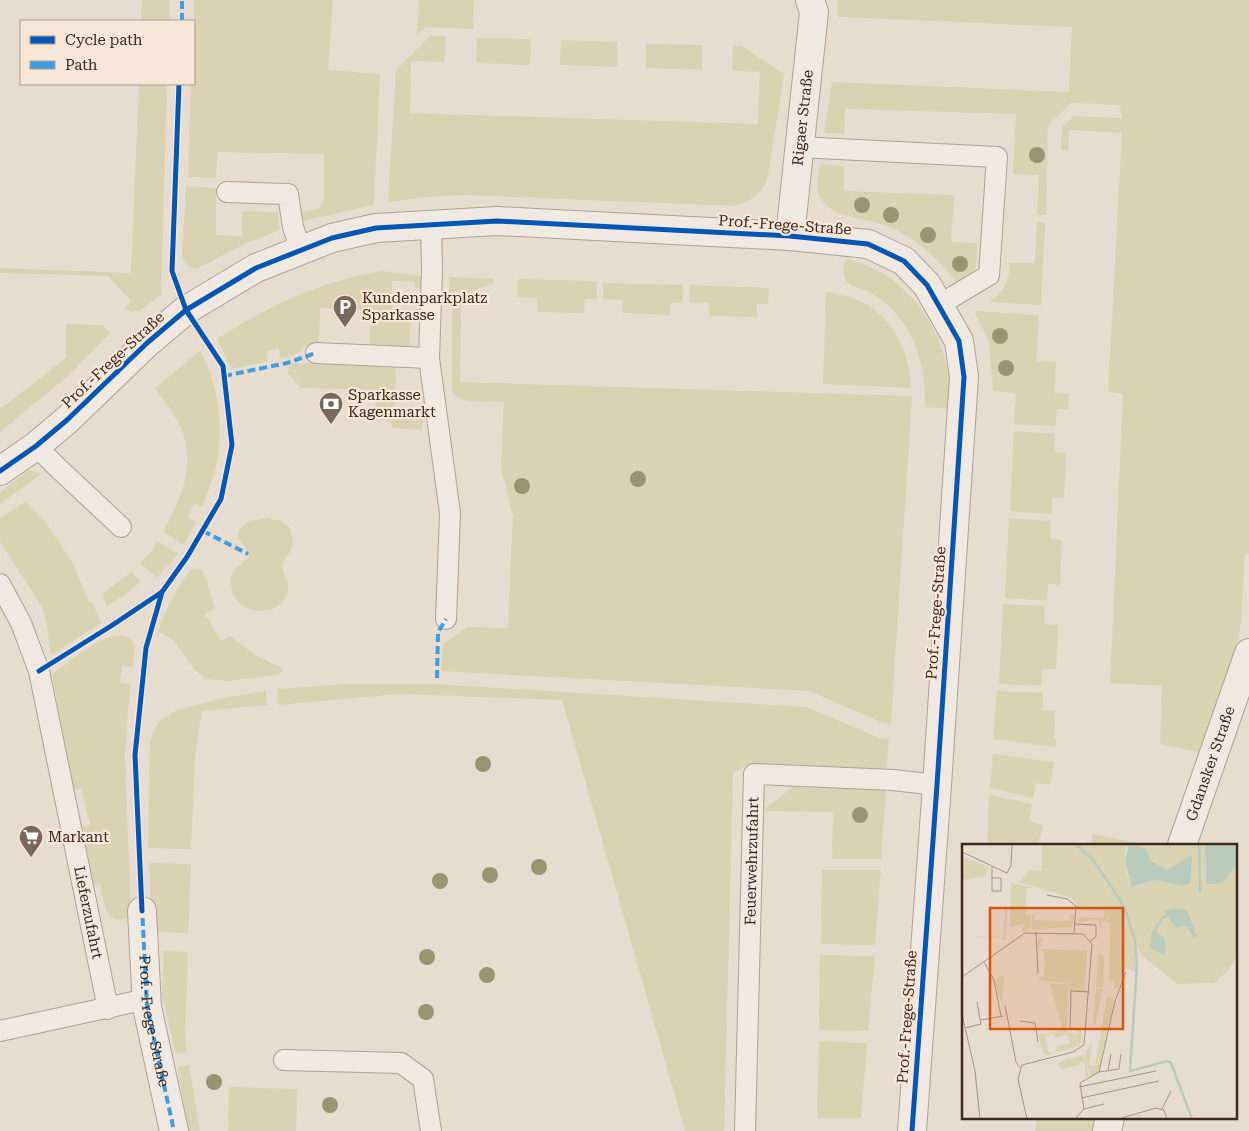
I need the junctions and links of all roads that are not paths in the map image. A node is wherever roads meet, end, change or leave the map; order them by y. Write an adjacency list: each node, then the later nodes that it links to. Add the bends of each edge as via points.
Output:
1 (810, 0): 2 (street, Rigaer Straße, via 814,12)
2 (800, 148): 5 (street, Rigaer Straße); 7 (lane, via 996,157 989,274)
3 (227, 192): 6 (lane, via 288,194 293,227)
4 (431, 224): 5 (street, Prof.-Frege-Straße, via 497,221); 6 (street, Prof.-Frege-Straße, via 376,228 332,238); 9 (lane)
5 (790, 236): 7 (street, Prof.-Frege-Straße, via 868,244 904,261 927,285)
6 (301, 250): 10 (street, Prof.-Frege-Straße, via 256,268 186,310)
7 (939, 306): 16 (street, Prof.-Frege-Straße, via 959,341 964,377)
8 (316, 353): 9 (lane)
9 (429, 358): 14 (lane, via 450,513)
10 (36, 446): 11 (street, Prof.-Frege-Straße); 12 (lane)
11 (0, 471)
12 (121, 527)
13 (0, 584): 20 (lane, Lieferzufahrt, via 22,623 39,671)
14 (446, 619)
15 (1249, 653): 17 (street, Gdansker Straße)
16 (937, 785): 26 (lane, Feuerwehrzufahrt, via 754,774); 27 (street, Prof.-Frege-Straße)
17 (1182, 844)
18 (142, 911): 19 (street, Prof.-Frege-Straße)
19 (146, 999): 20 (lane); 24 (street, Prof.-Frege-Straße)
20 (108, 1009): 21 (lane)
21 (0, 1031)
22 (284, 1060): 25 (lane, via 401,1063 423,1079)
23 (1110, 1118): 28 (street)
24 (174, 1131)
25 (431, 1131)
26 (745, 1131)
27 (912, 1131)
28 (1107, 1131)

